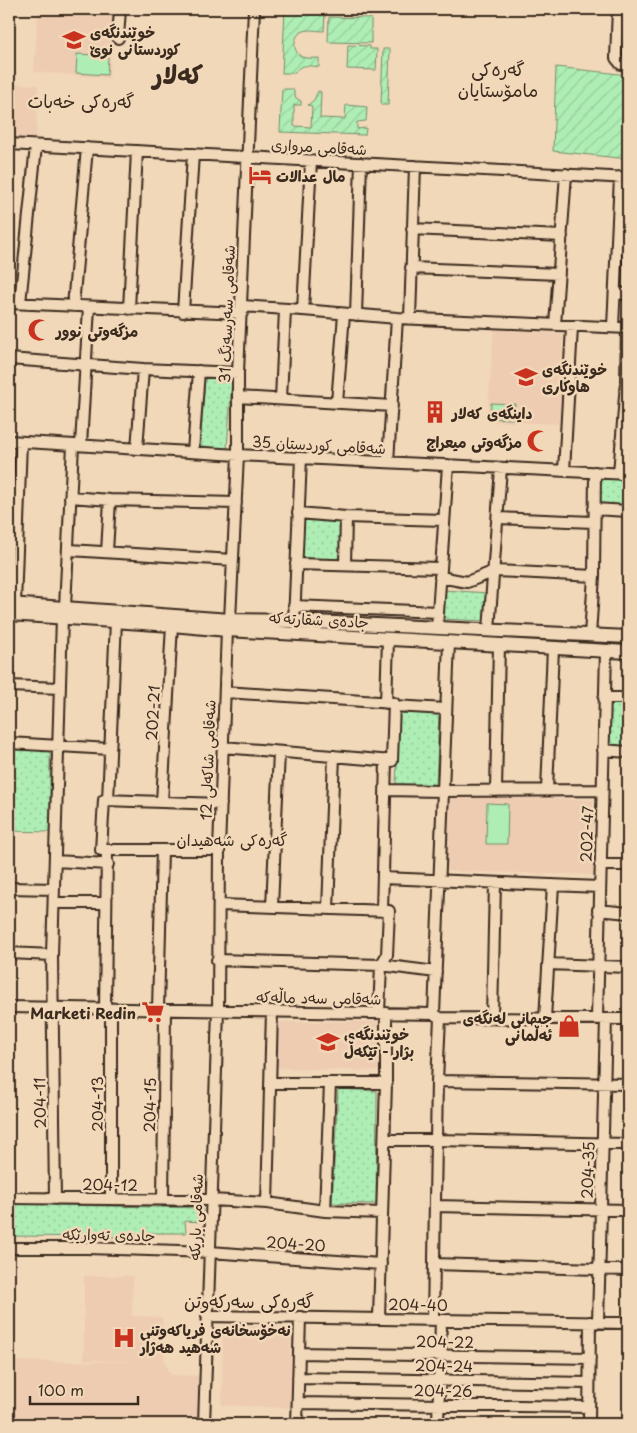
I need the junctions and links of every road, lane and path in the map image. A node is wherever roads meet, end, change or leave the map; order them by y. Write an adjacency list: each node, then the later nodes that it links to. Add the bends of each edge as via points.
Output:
1 (120, 9): 4 (street)
2 (254, 9): 11 (street, شەقامی سەرسەنگ 31)
3 (618, 9): 5 (street, via 616,58 621,64)
4 (118, 38)
5 (628, 65)
6 (9, 144): 7 (street, شەقامی مرواری)
7 (36, 146): 8 (street, شەقامی مرواری); 24 (street)
8 (87, 148): 9 (street, شەقامی مرواری); 25 (street)
9 (137, 151): 10 (street, شەقامی مرواری); 27 (street)
10 (193, 154): 11 (street, شەقامی مرواری); 31 (street)
11 (248, 157): 12 (street, شەقامی مرواری); 28 (street, شەقامی سەرسەنگ 31)
12 (311, 160): 13 (street, شەقامی مرواری); 30 (street)
13 (361, 163): 14 (street, شەقامی مرواری); 33 (street)
14 (415, 166): 15 (street, شەقامی مرواری); 17 (street)
15 (566, 174): 16 (street, شەقامی مرواری); 18 (street)
16 (624, 178): 21 (street)
17 (412, 229): 18 (street); 19 (street)
18 (562, 236): 20 (street)
19 (411, 268): 20 (street); 35 (street)
20 (559, 274): 36 (street)
21 (615, 293): 22 (street); 38 (street)
22 (628, 294)
23 (9, 303): 24 (street)
24 (20, 303): 25 (street)
25 (73, 306): 26 (street)
26 (89, 307): 27 (street); 41 (street, 204-11)
27 (129, 309): 31 (street)
28 (242, 310): 29 (street); 31 (street); 44 (street, شەقامی سەرسەنگ 31)
29 (285, 310): 30 (street); 47 (street)
30 (303, 310): 32 (street)
31 (183, 312)
32 (344, 314): 33 (street); 48 (street)
33 (356, 316): 34 (street)
34 (397, 318): 35 (street); 49 (street)
35 (410, 318): 36 (street)
36 (555, 325): 37 (street)
37 (572, 327): 38 (street); 60 (street)
38 (613, 327): 39 (street)
39 (627, 328): 45 (street)
40 (9, 359): 41 (street)
41 (86, 364): 42 (street); 52 (street, 204-11)
42 (143, 369): 43 (street); 53 (street)
43 (199, 371): 44 (street); 54 (street)
44 (238, 373): 46 (street, شەقامی سەرسەنگ 31)
45 (627, 383): 62 (street)
46 (238, 397): 47 (street); 55 (street, شەقامی سەرسەنگ 31)
47 (282, 399): 48 (street)
48 (337, 403): 49 (street)
49 (392, 406): 57 (street)
50 (9, 441): 51 (street, شەقامی کوردستان 35)
51 (21, 442): 52 (street, شەقامی کوردستان 35); 82 (street)
52 (77, 445): 53 (street, شەقامی کوردستان 35); 63 (street, 204-11)
53 (137, 449): 54 (street, شەقامی کوردستان 35)
54 (192, 452): 55 (street, شەقامی کوردستان 35)
55 (238, 454): 56 (street, شەقامی کوردستان 35); 65 (street, شەقامی سەرسەنگ 31)
56 (301, 458): 57 (street, شەقامی کوردستان 35); 68 (street)
57 (388, 462): 58 (street, شەقامی کوردستان 35)
58 (448, 465): 59 (street, شەقامی کوردستان 35); 71 (street)
59 (501, 468): 60 (street, شەقامی کوردستان 35); 70 (street)
60 (564, 471): 61 (street, شەقامی کوردستان 35)
61 (595, 472): 62 (street, شەقامی کوردستان 35); 66 (street)
62 (624, 474)
63 (70, 497): 64 (street); 73 (street, 204-11)
64 (110, 500): 65 (street); 74 (street)
65 (236, 504): 75 (street, شەقامی سەرسەنگ 31)
66 (594, 509): 67 (street); 72 (street)
67 (628, 511)
68 (298, 513): 69 (street); 76 (street)
69 (346, 517): 71 (street); 77 (street)
70 (498, 518): 72 (street); 78 (street)
71 (443, 520): 79 (street)
72 (593, 522): 80 (street)
73 (68, 550): 74 (street); 83 (street, 204-11)
74 (107, 552): 75 (street)
75 (233, 560): 88 (street, شەقامی سەرسەنگ 31)
76 (296, 564): 77 (street); 81 (street)
77 (345, 565): 79 (street)
78 (495, 571): 79 (street, via 467,582); 80 (street); 90 (street)
79 (440, 573): 84 (street)
80 (594, 576): 92 (street)
81 (294, 606): 84 (street); 86 (street)
82 (11, 607): 83 (main road, جادەی شقارتەکە)
83 (64, 612): 85 (main road, جادەی شقارتەکە); 88 (main road, جادەی شقارتەکە); 101 (street, 204-11)
84 (438, 612): 89 (street)
85 (116, 621): 87 (main road, جادەی شقارتەکە); 110 (street)
86 (294, 621): 88 (main road, جادەی شقارتەکە); 91 (main road, جادەی شقارتەکە)
87 (172, 625): 88 (main road, جادەی شقارتەکە); 122 (street, 202-21)
88 (229, 625): 94 (main road, جادەی شقارتەکە); 102 (street, شەقامی شاکەلی 12)
89 (437, 628): 90 (main road, جادەی شقارتەکە); 91 (main road, جادەی شقارتەکە)
90 (489, 630): 92 (main road, جادەی شقارتەکە)
91 (404, 633): 94 (main road, جادەی شقارتەکە); 95 (main road, جادەی شقارتەکە)
92 (590, 635): 93 (main road, جادەی شقارتەکە)
93 (628, 637)
94 (388, 639): 105 (street)
95 (449, 642): 96 (main road, جادەی شقارتەکە); 106 (street)
96 (499, 644): 97 (main road, جادەی شقارتەکە); 120 (street)
97 (553, 648): 98 (main road, جادەی شقارتەکە); 117 (street)
98 (606, 651): 99 (main road, جادەی شقارتەکە); 103 (street, 202-47)
99 (628, 652)
100 (9, 686): 101 (street)
101 (60, 688): 108 (street, 204-11)
102 (225, 692): 105 (street); 109 (street, شەقامی شاکەلی 12)
103 (604, 698): 104 (street); 111 (street, 202-47)
104 (628, 698)
105 (390, 705): 106 (street); 115 (street, via 392,760)
106 (446, 710): 119 (street)
107 (9, 743): 108 (street)
108 (58, 746): 110 (street); 127 (street, 204-11)
109 (223, 747): 112 (street); 123 (street, شەقامی شاکەلی 12)
110 (110, 749): 121 (street)
111 (603, 750): 113 (street); 118 (street, 202-47)
112 (279, 752): 114 (street); 141 (street)
113 (628, 752)
114 (334, 756): 115 (street); 142 (street)
115 (386, 760): 116 (street)
116 (385, 790): 119 (street); 131 (street)
117 (547, 790): 118 (street); 120 (street)
118 (602, 790): 129 (street, 202-47)
119 (442, 791): 120 (street); 132 (street)
120 (496, 791)
121 (108, 800): 122 (street); 124 (street, 204-13, via 104,800 101,850)
122 (162, 802): 123 (street)
123 (222, 804): 126 (street, شەقامی شاکەلی 12)
124 (107, 850): 125 (street); 128 (street, 204-13)
125 (162, 850): 126 (street); 157 (street, 204-15)
126 (219, 850): 140 (street, شەقامی شاکەلی 12)
127 (55, 861): 128 (street); 137 (street, 204-11)
128 (108, 864): 139 (street, 204-13)
129 (600, 865): 130 (street); 135 (street, 202-47)
130 (628, 865)
131 (383, 878): 132 (street); 143 (street)
132 (439, 880): 133 (street); 153 (street)
133 (495, 883): 134 (street); 162 (street)
134 (553, 885): 135 (street); 149 (street)
135 (599, 887): 144 (street, 202-47)
136 (9, 888): 137 (street)
137 (54, 889): 138 (street, 204-11)
138 (54, 903): 139 (street); 147 (street, 204-11)
139 (105, 903): 156 (street, 204-13)
140 (219, 905): 141 (street); 148 (street, شەقامی شاکەلی 12)
141 (272, 907): 142 (street)
142 (328, 909): 143 (street)
143 (382, 910): 150 (street, via 389,911 387,955)
144 (598, 910): 145 (street); 151 (street, 202-47)
145 (628, 913)
146 (9, 953): 147 (street)
147 (52, 955): 155 (street, 204-11)
148 (217, 960): 150 (street); 158 (street, شەقامی شاکەلی 12)
149 (548, 964): 151 (street); 163 (street)
150 (381, 965): 153 (street); 160 (street)
151 (597, 965): 152 (street); 164 (street, 202-47)
152 (628, 967)
153 (436, 972): 161 (street)
154 (9, 1007): 155 (street, شەقامی سەد ماڵەکە)
155 (53, 1008): 156 (street, شەقامی سەد ماڵەکە); 177 (street, 204-11)
156 (108, 1009): 157 (street, شەقامی سەد ماڵەکە); 178 (street, 204-13)
157 (162, 1010): 158 (street, شەقامی سەد ماڵەکە); 179 (street, 204-15)
158 (218, 1011): 159 (street, شەقامی سەد ماڵەکە); 180 (street, شەقامی باریکە)
159 (272, 1012): 160 (street, شەقامی سەد ماڵەکە); 167 (street)
160 (382, 1013): 161 (street, شەقامی سەد ماڵەکە); 169 (street)
161 (437, 1016): 162 (street, شەقامی سەد ماڵەکە); 166 (street)
162 (492, 1018): 163 (street, شەقامی سەد ماڵەکە)
163 (545, 1018): 164 (street, شەقامی سەد ماڵەکە)
164 (602, 1019): 165 (street, شەقامی سەد ماڵەکە); 170 (street, 204-35)
165 (628, 1019)
166 (437, 1082): 170 (street); 173 (street)
167 (271, 1083): 168 (street); 181 (street)
168 (330, 1083): 169 (street); 185 (street)
169 (386, 1083): 172 (street)
170 (605, 1084): 171 (street); 174 (street, 204-35)
171 (628, 1084)
172 (384, 1140): 173 (street); 186 (street)
173 (436, 1140): 174 (street); 182 (street)
174 (603, 1144): 175 (street); 183 (street, 204-35)
175 (628, 1144)
176 (9, 1198): 177 (street, 204-12)
177 (55, 1199): 178 (street, 204-12)
178 (111, 1199): 179 (street, 204-12)
179 (163, 1200): 180 (street, 204-12)
180 (210, 1200): 181 (street, 204-12); 188 (street, شەقامی باریکە)
181 (267, 1203): 185 (street, 204-12)
182 (435, 1206): 183 (street); 190 (street)
183 (601, 1210): 184 (street); 191 (street, 204-35)
184 (628, 1210)
185 (325, 1211): 186 (street, 204-12)
186 (382, 1213): 189 (street)
187 (9, 1248): 188 (street, جادەی تەوارێکە)
188 (210, 1252): 189 (street, 204-20); 193 (street, شەقامی باریکە)
189 (381, 1264): 195 (street)
190 (434, 1264): 191 (street); 196 (street)
191 (600, 1269): 192 (street); 197 (street, 204-35)
192 (628, 1270)
193 (207, 1316): 194 (street, 204-40); 208 (street, شەقامی باریکە)
194 (300, 1318): 195 (street, 204-40); 199 (street)
195 (379, 1318): 196 (street, 204-40)
196 (437, 1320): 197 (street, 204-40); 200 (street)
197 (594, 1322): 198 (street, 204-40); 201 (street, 204-35)
198 (628, 1323)
199 (299, 1354): 200 (street, 204-22); 202 (street)
200 (440, 1356): 201 (street, 204-22); 203 (street)
201 (590, 1358): 204 (street, 204-35)
202 (298, 1378): 203 (street, 204-24); 205 (street)
203 (439, 1380): 204 (street, 204-24); 206 (street)
204 (589, 1383): 207 (street, 204-35)
205 (298, 1403): 206 (street, 204-26); 209 (street)
206 (439, 1405): 207 (street, 204-26); 210 (street)
207 (589, 1407): 211 (street, 204-35)
208 (204, 1424)
209 (297, 1424)
210 (438, 1424)
211 (589, 1424)

